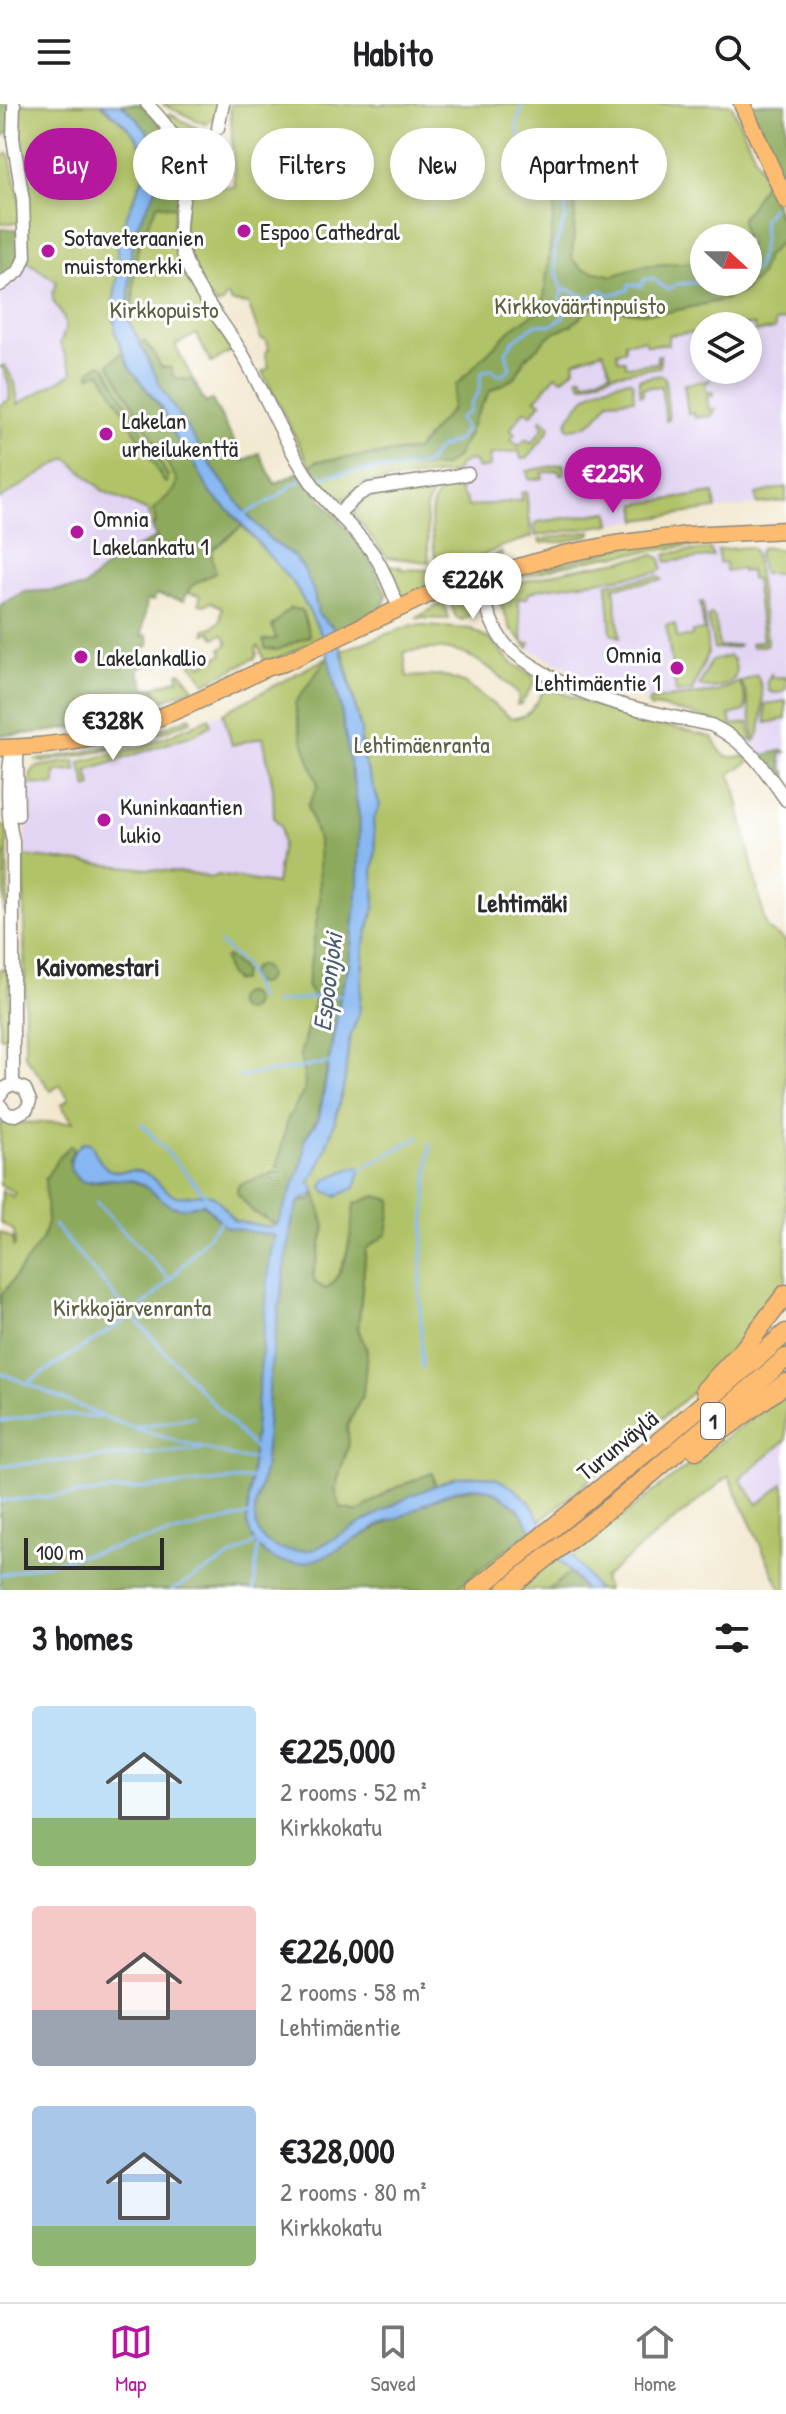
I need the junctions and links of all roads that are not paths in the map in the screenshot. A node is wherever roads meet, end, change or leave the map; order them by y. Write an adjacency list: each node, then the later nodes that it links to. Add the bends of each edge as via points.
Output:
1 (14, 104): 7 (street, via 25,257 19,271)
2 (147, 104): 9 (street, via 164,122 182,156 181,249 201,293 243,355 315,487)
3 (223, 104): 5 (street)
4 (742, 104): 6 (main road)
5 (218, 128)
6 (786, 200)
7 (0, 285)
8 (468, 474): 9 (street, via 369,489)
9 (338, 514): 13 (street, via 369,548)
10 (786, 521): 12 (main road, via 614,535 541,551)
11 (786, 530): 12 (main road, via 615,544)
12 (478, 577): 13 (main road); 15 (street, via 495,629 507,647 577,690 720,729 755,756)
13 (399, 608): 14 (main road, via 150,731 85,748)
14 (8, 753): 16 (street, via 13,841)
15 (786, 800)
16 (6, 919): 17 (street)
17 (13, 1084): 18 (street); 19 (street, via 28,1093 27,1109 11,1115)
18 (0, 1095)
19 (0, 1105)
20 (786, 1294): 24 (highway)
21 (786, 1333): 24 (highway, Turunväylä / 1)
22 (786, 1358): 25 (highway, Turunväylä / 1)
23 (786, 1383): 25 (highway, via 673,1468)
24 (667, 1435): 26 (highway, Turunväylä / 1)
25 (639, 1484): 26 (highway, Turunväylä / 1)
26 (550, 1543): 27 (highway, Turunväylä / 1); 28 (highway, Turunväylä / 1)
27 (476, 1590)
28 (506, 1590)

